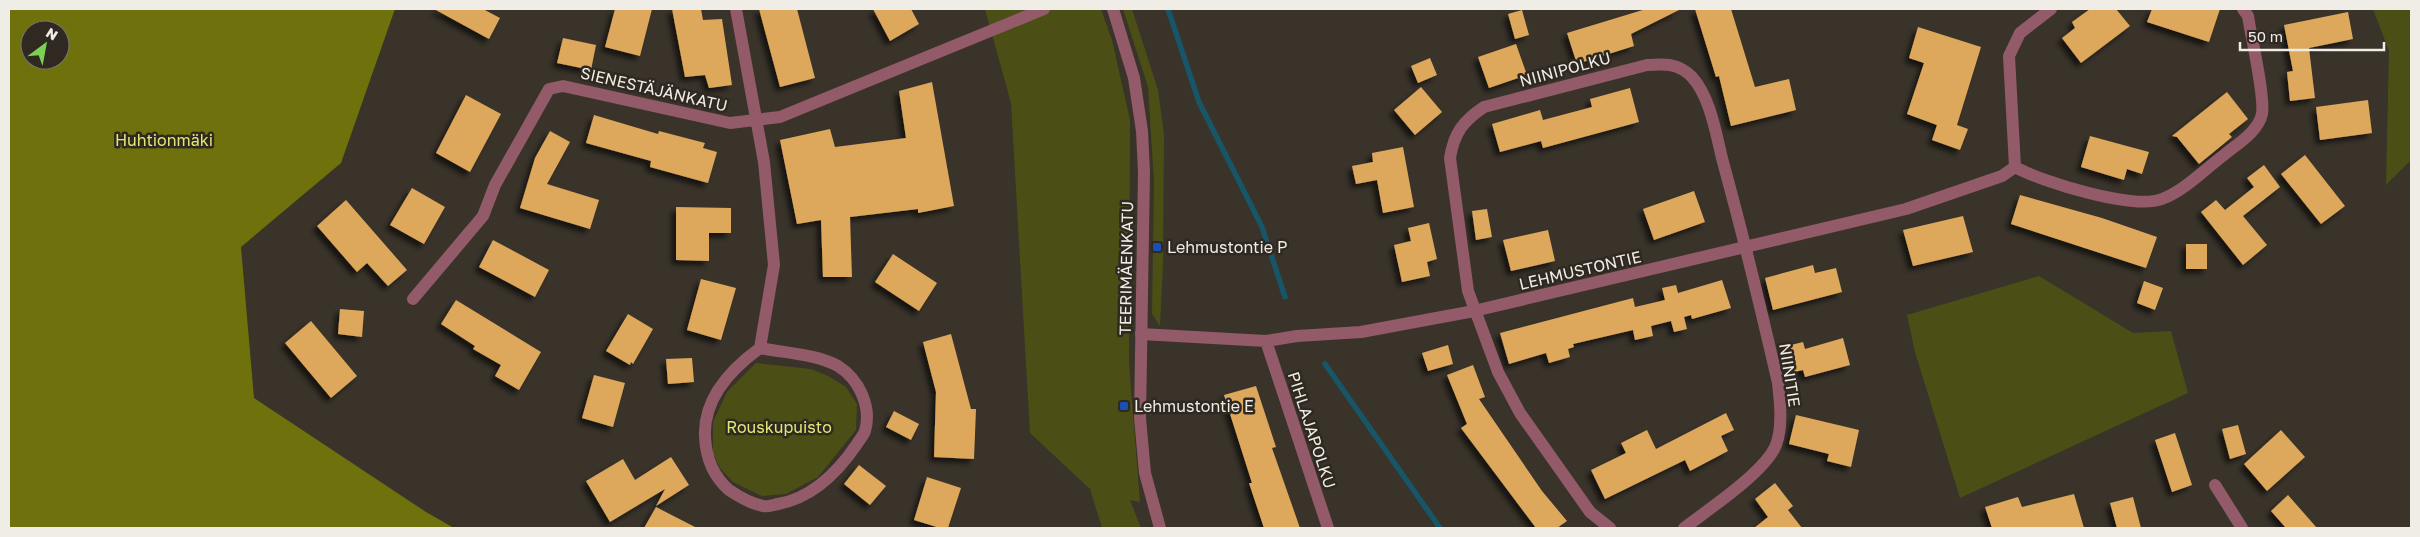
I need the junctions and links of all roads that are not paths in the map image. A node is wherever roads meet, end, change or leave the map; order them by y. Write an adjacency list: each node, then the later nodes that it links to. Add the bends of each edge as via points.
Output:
1 (736, 9): 6 (street)
2 (1044, 9): 6 (street, SIENESTÄJÄNKATU, via 780,117)
3 (1113, 9): 11 (street, TEERIMÄENKATU, via 1134,78 1142,131)
4 (2051, 9): 7 (street, via 2020,33 2009,56)
5 (2243, 9): 7 (street, via 2248,16 2262,115 2250,134 2178,190 2145,204 2033,177)
6 (756, 121): 9 (street, SIENESTÄJÄNKATU, via 730,123 563,86 548,89 495,185 483,216); 13 (street, via 764,162 774,265)
7 (2015, 167): 8 (street, LEHMUSTONTIE, via 2002,176 1906,208)
8 (1746, 247): 10 (street, LEHMUSTONTIE); 10 (street, NIINIPOLKU, via 1707,103 1693,78 1680,67 1647,65 1484,107 1459,127 1450,158 1468,291); 18 (street, NIINITIE, via 1778,383 1780,424 1776,445 1765,464)
9 (414, 299)
10 (1474, 311): 12 (street, LEHMUSTONTIE, via 1361,332); 17 (street, via 1498,372 1520,413 1590,512)
11 (1141, 334): 12 (street, LEHMUSTONTIE); 15 (street, TEERIMÄENKATU, via 1141,427 1145,473)
12 (1266, 341): 16 (street, PIHLAJAPOLKU)
13 (760, 348): 13 (street, via 739,363 713,397 704,426 706,454 719,481 735,494 764,507 790,502 817,487 843,464 865,432 866,400 852,377 837,366)
14 (2215, 485): 19 (street)
15 (1160, 528)
16 (1328, 528)
17 (1610, 528)
18 (1684, 528)
19 (2242, 528)

